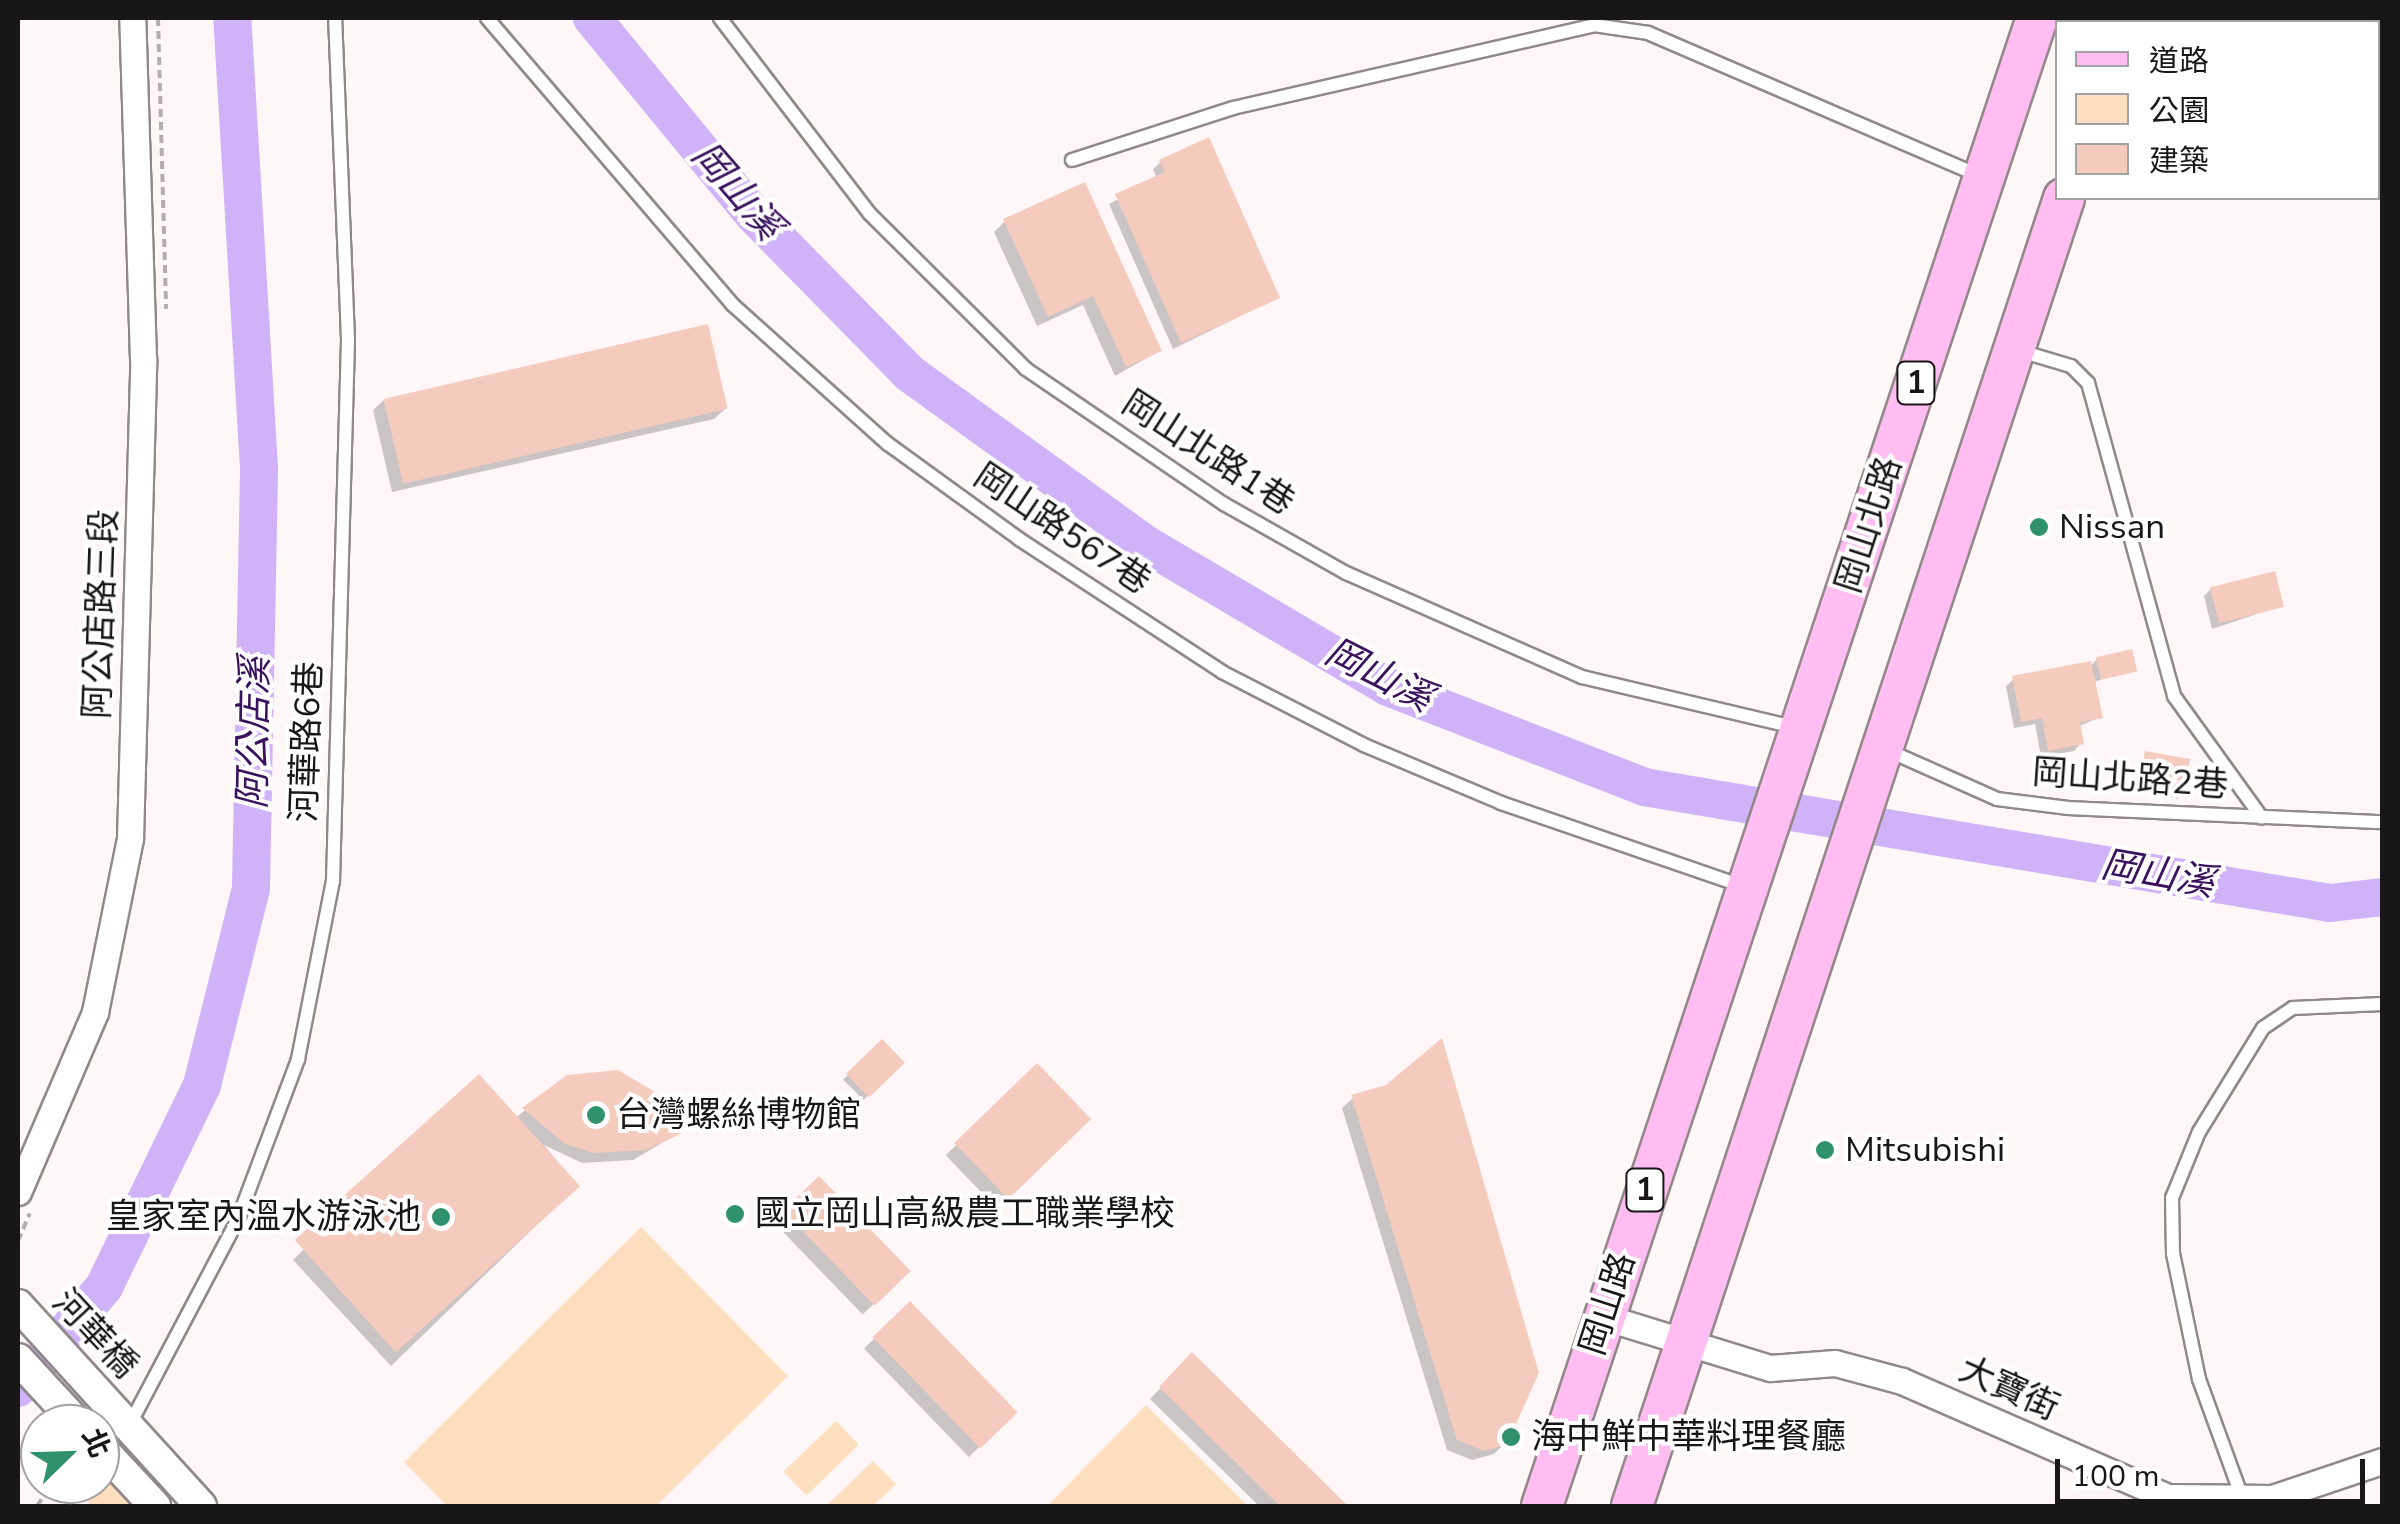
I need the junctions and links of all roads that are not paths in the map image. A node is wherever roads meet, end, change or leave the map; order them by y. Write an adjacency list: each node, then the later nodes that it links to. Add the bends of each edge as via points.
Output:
1 (132, 18): 16 (street, 阿公店路三段, via 143,360 130,839 96,1012)
2 (336, 18): 22 (lane, 河華路6巷, via 348,339 333,881 320,972 298,1059 238,1218)
3 (487, 18): 14 (lane, 岡山路567巷, via 733,305 888,444 1018,539 1222,672 1364,745 1501,802)
4 (720, 18): 10 (lane, 岡山北路1巷, via 870,214 1026,369 1224,504 1346,573 1582,677)
5 (2038, 18): 7 (main road, 岡山北路 / 1)
6 (1072, 160): 7 (lane, via 1233,108 1594,25 1648,34)
7 (1984, 178): 10 (main road, 岡山北路 / 1)
8 (2063, 200): 9 (main road)
9 (2015, 350): 11 (main road); 12 (lane, via 2071,366 2088,383 2174,696)
10 (1798, 738): 14 (main road, 1)
11 (1884, 749): 12 (lane, 岡山北路2巷, via 1997,799); 19 (main road)
12 (2262, 818): 13 (lane, 岡山北路2巷)
13 (2382, 822)
14 (1747, 880): 18 (main road, 岡山路 / 1)
15 (2382, 1004): 25 (lane, via 2293,1008 2263,1028 2199,1132 2172,1198 2173,1254 2199,1380)
16 (18, 1192)
17 (18, 1305): 22 (street, 河華橋)
18 (1604, 1316): 19 (street, 大寶街); 28 (main road, 岡山路 / 1)
19 (1685, 1344): 25 (street, 大寶街, via 1770,1368 1835,1363 1902,1381 2167,1496); 29 (main road)
20 (18, 1359): 21 (street, 河華橋)
21 (60, 1404)
22 (123, 1420): 27 (street, 河華橋)
23 (2382, 1461): 25 (street, 大寶街)
24 (120, 1469): 26 (street)
25 (2245, 1503)
26 (155, 1506)
27 (201, 1506)
28 (1542, 1506)
29 (1632, 1506)

